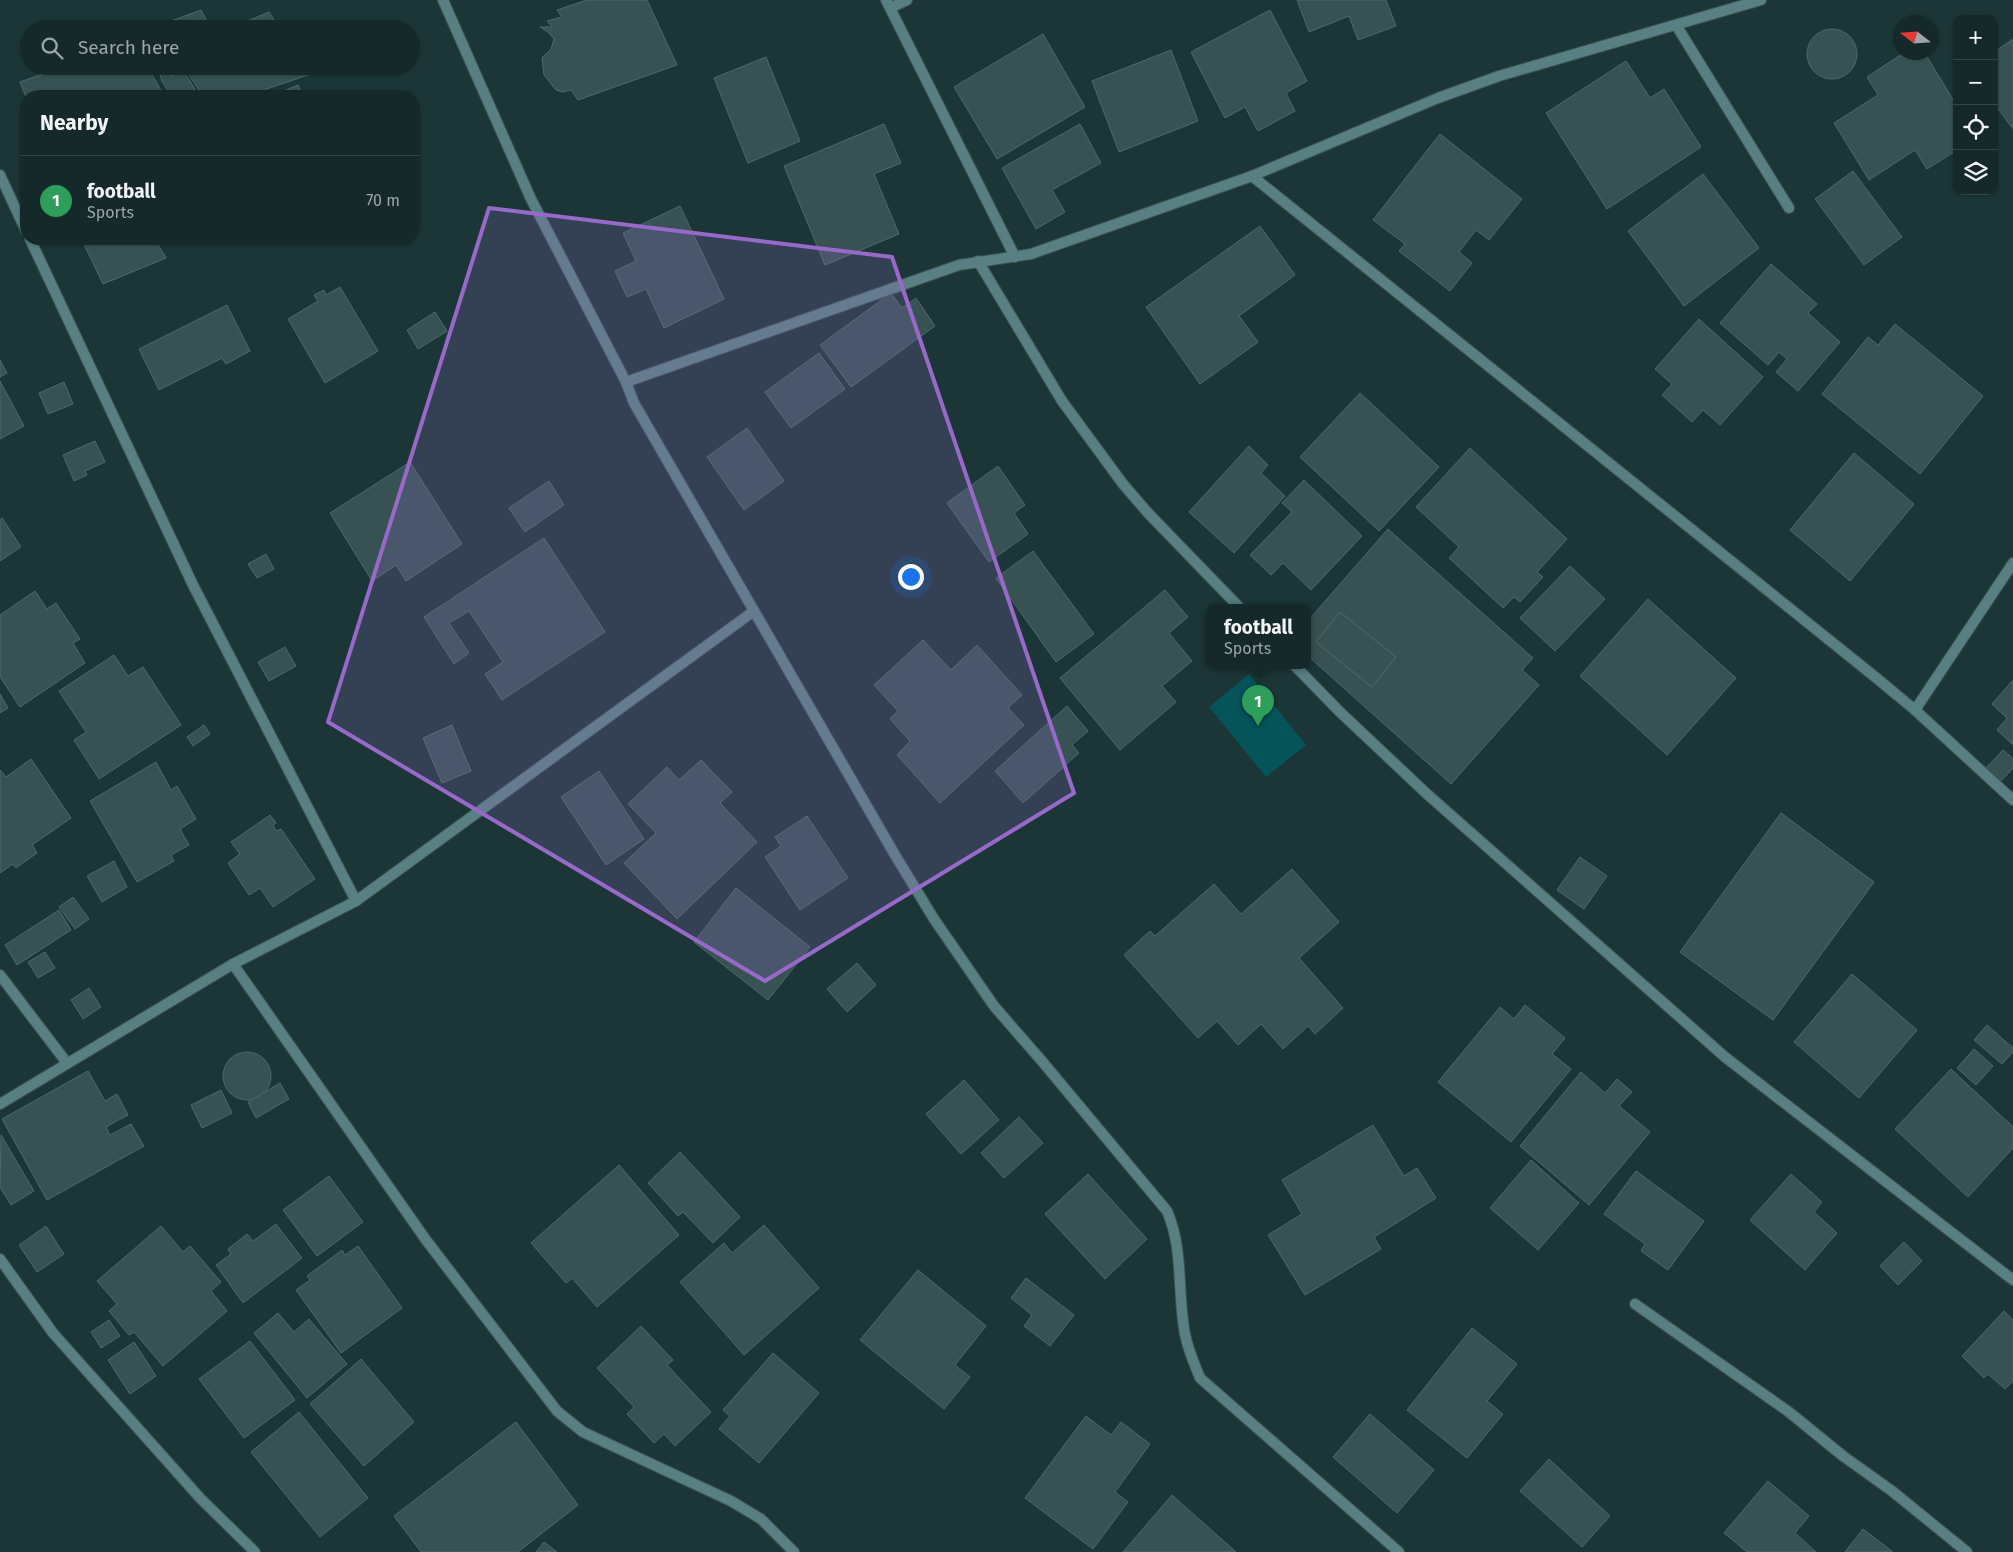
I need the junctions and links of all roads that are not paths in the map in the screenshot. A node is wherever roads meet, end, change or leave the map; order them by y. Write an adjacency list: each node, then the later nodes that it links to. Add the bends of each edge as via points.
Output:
1 (443, 0): 13 (street, via 532,199)
2 (907, 0): 4 (street)
3 (1761, 0): 5 (street)
4 (888, 4): 11 (street)
5 (1676, 25): 7 (street, via 1499,76); 8 (street)
6 (0, 175): 9 (street)
7 (1252, 176): 11 (street); 18 (street)
8 (1789, 208)
9 (20, 218)
10 (33, 245): 20 (street, via 193,585)
11 (1015, 257): 12 (street)
12 (978, 261): 13 (street); 15 (street, via 1062,402 1123,484)
13 (626, 382): 16 (street, via 634,404)
14 (2013, 563): 18 (street)
15 (1236, 604)
16 (754, 612): 20 (street); 30 (street, via 934,919 994,1006 1167,1211 1178,1248 1184,1332 1200,1378)
17 (1298, 669): 26 (street, via 1427,794 1725,1057)
18 (1915, 710): 19 (street)
19 (2013, 800)
20 (356, 901): 21 (street)
21 (234, 964): 23 (street); 29 (street, via 426,1240 557,1411 583,1432 731,1501 761,1519)
22 (0, 975): 23 (street)
23 (68, 1063): 24 (street)
24 (0, 1104)
25 (0, 1259): 28 (street, via 53,1334 193,1492)
26 (2013, 1280)
27 (1634, 1304): 31 (street, via 1789,1412)
28 (256, 1552)
29 (794, 1552)
30 (1399, 1552)
31 (1967, 1552)

